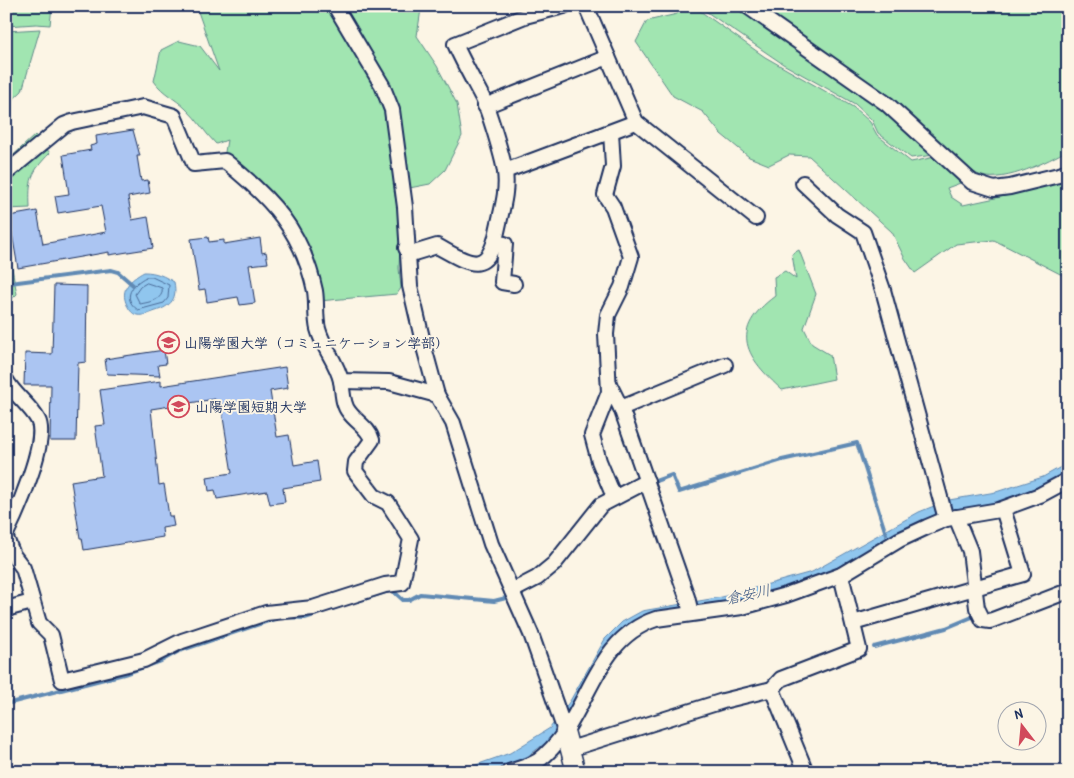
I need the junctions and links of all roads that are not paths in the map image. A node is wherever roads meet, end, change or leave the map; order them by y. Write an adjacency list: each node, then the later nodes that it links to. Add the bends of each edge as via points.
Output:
1 (335, 6): 15 (street, via 382,85 392,110 406,207)
2 (564, 6): 6 (street, via 525,16 455,44)
3 (586, 6): 5 (street)
4 (747, 6): 10 (street, via 887,104 972,182 994,189 1010,188)
5 (608, 57): 6 (street); 7 (street)
6 (485, 106): 9 (street)
7 (636, 122): 8 (street); 13 (street)
8 (610, 132): 9 (street); 20 (street, via 613,166 604,195 613,208 631,257 622,287 608,315)
9 (505, 171): 14 (street, via 505,198)
10 (1068, 172)
11 (6, 173): 19 (street, via 64,125 72,122 144,107 174,116 194,164 225,161 270,200 288,222 315,291 321,340)
12 (803, 183): 27 (street, via 837,216 863,232 883,290)
13 (756, 218)
14 (495, 242): 15 (street, via 488,256 472,264 437,246 414,254); 16 (street, via 505,244 502,282)
15 (406, 248): 21 (street, via 410,286)
16 (514, 284)
17 (726, 365): 22 (street)
18 (6, 380): 28 (street, via 37,418 40,430 37,451 20,505)
19 (341, 381): 21 (street, via 389,382); 34 (street, via 348,411 367,430 372,440 356,462 355,471 374,496 388,503 412,539 402,583 314,608 266,613 182,641 144,660 62,680 51,635 40,623)
20 (608, 383): 22 (street); 25 (street, via 609,392 592,435)
21 (437, 395): 33 (street, via 453,423 491,544)
22 (621, 408): 24 (street)
23 (1068, 480): 26 (street)
24 (647, 483): 25 (street); 35 (street)
25 (614, 497): 33 (street, via 601,505 554,564)
26 (1003, 509): 27 (street); 31 (street, via 1023,574)
27 (947, 513): 30 (street); 31 (street, via 970,551)
28 (6, 536): 29 (street)
29 (12, 564): 34 (street, via 23,568)
30 (841, 575): 35 (street, via 762,602 707,613); 37 (street)
31 (975, 587): 32 (street, via 980,614 983,620 990,621); 37 (street)
32 (1068, 591)
33 (512, 592): 39 (street, via 531,634)
34 (32, 602): 36 (street)
35 (690, 608): 39 (street, via 643,623 622,637)
36 (6, 609)
37 (853, 623): 38 (street, via 859,649 781,679)
38 (772, 689): 40 (street); 43 (street)
39 (562, 724): 40 (street); 41 (street, via 537,761)
40 (570, 749): 42 (street)
41 (509, 772)
42 (576, 772)
43 (806, 772)

